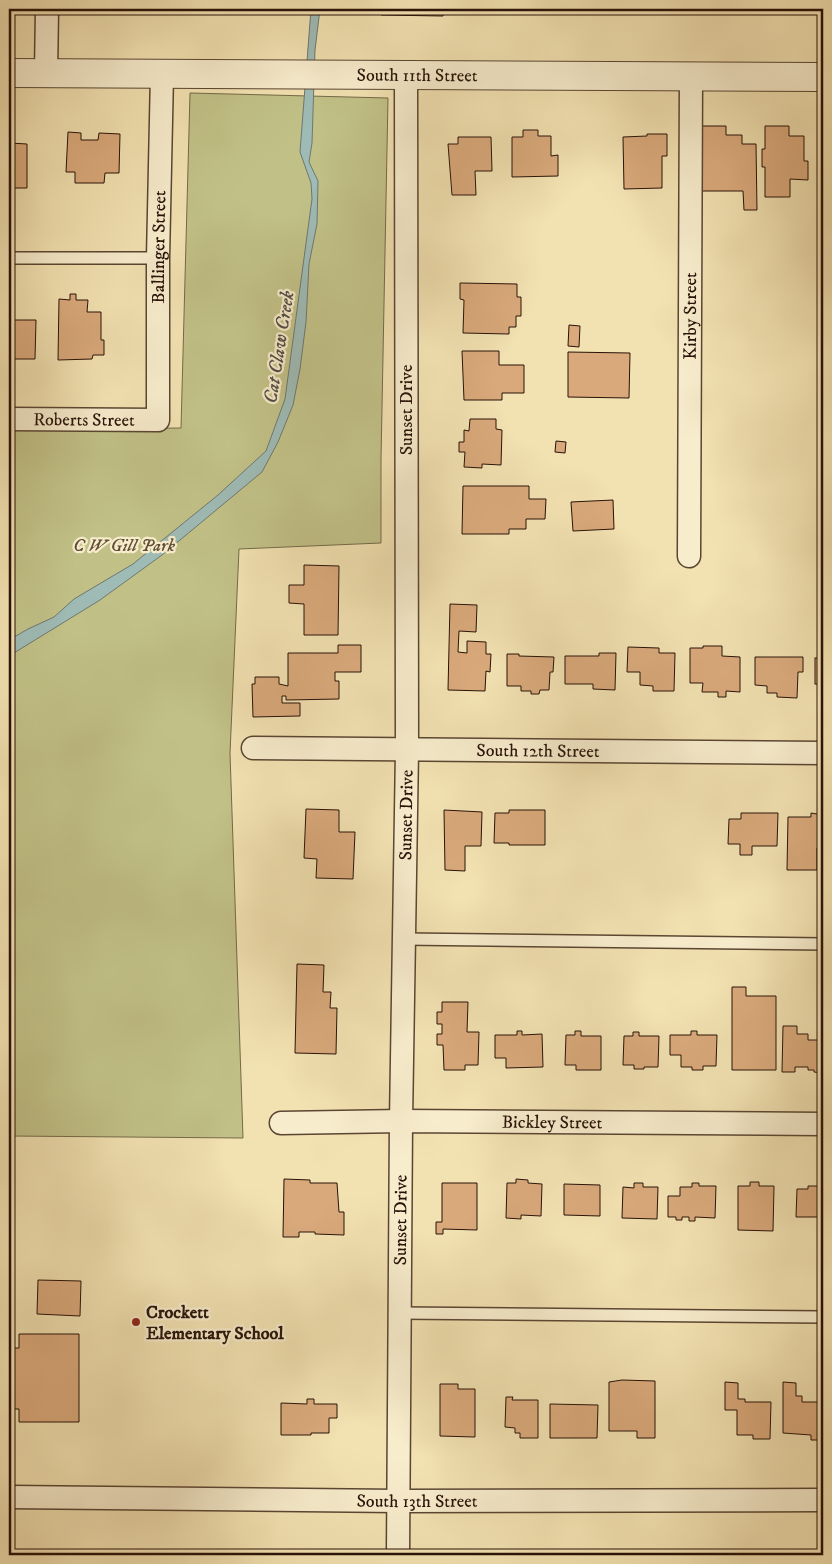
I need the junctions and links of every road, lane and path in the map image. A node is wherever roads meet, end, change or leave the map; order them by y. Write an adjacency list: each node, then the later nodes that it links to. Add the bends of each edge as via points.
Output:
1 (46, 9): 3 (street)
2 (9, 73): 3 (street, South 11th Street)
3 (46, 73): 4 (street, South 11th Street)
4 (162, 74): 5 (street, South 11th Street); 9 (street, Ballinger Street)
5 (406, 76): 6 (street, South 11th Street); 14 (street, Sunset Drive)
6 (690, 76): 7 (street, South 11th Street); 12 (street, Kirby Street)
7 (823, 77)
8 (9, 258): 9 (lane)
9 (158, 258): 11 (street, Ballinger Street)
10 (9, 419): 11 (street, Roberts Street)
11 (158, 420)
12 (689, 556)
13 (253, 748): 14 (street, South 12th Street)
14 (407, 750): 15 (street, South 12th Street); 16 (street, Sunset Drive)
15 (823, 753)
16 (404, 939): 17 (lane); 18 (street, Sunset Drive)
17 (823, 944)
18 (401, 1121): 19 (street, Bickley Street); 20 (street, Bickley Street); 21 (street, Sunset Drive)
19 (281, 1123)
20 (823, 1124)
21 (400, 1313): 22 (lane); 24 (street, Sunset Drive)
22 (823, 1317)
23 (9, 1497): 24 (street, South 13th Street)
24 (398, 1500): 25 (street, South 13th Street); 26 (street, Sunset Drive)
25 (823, 1500)
26 (398, 1555)

